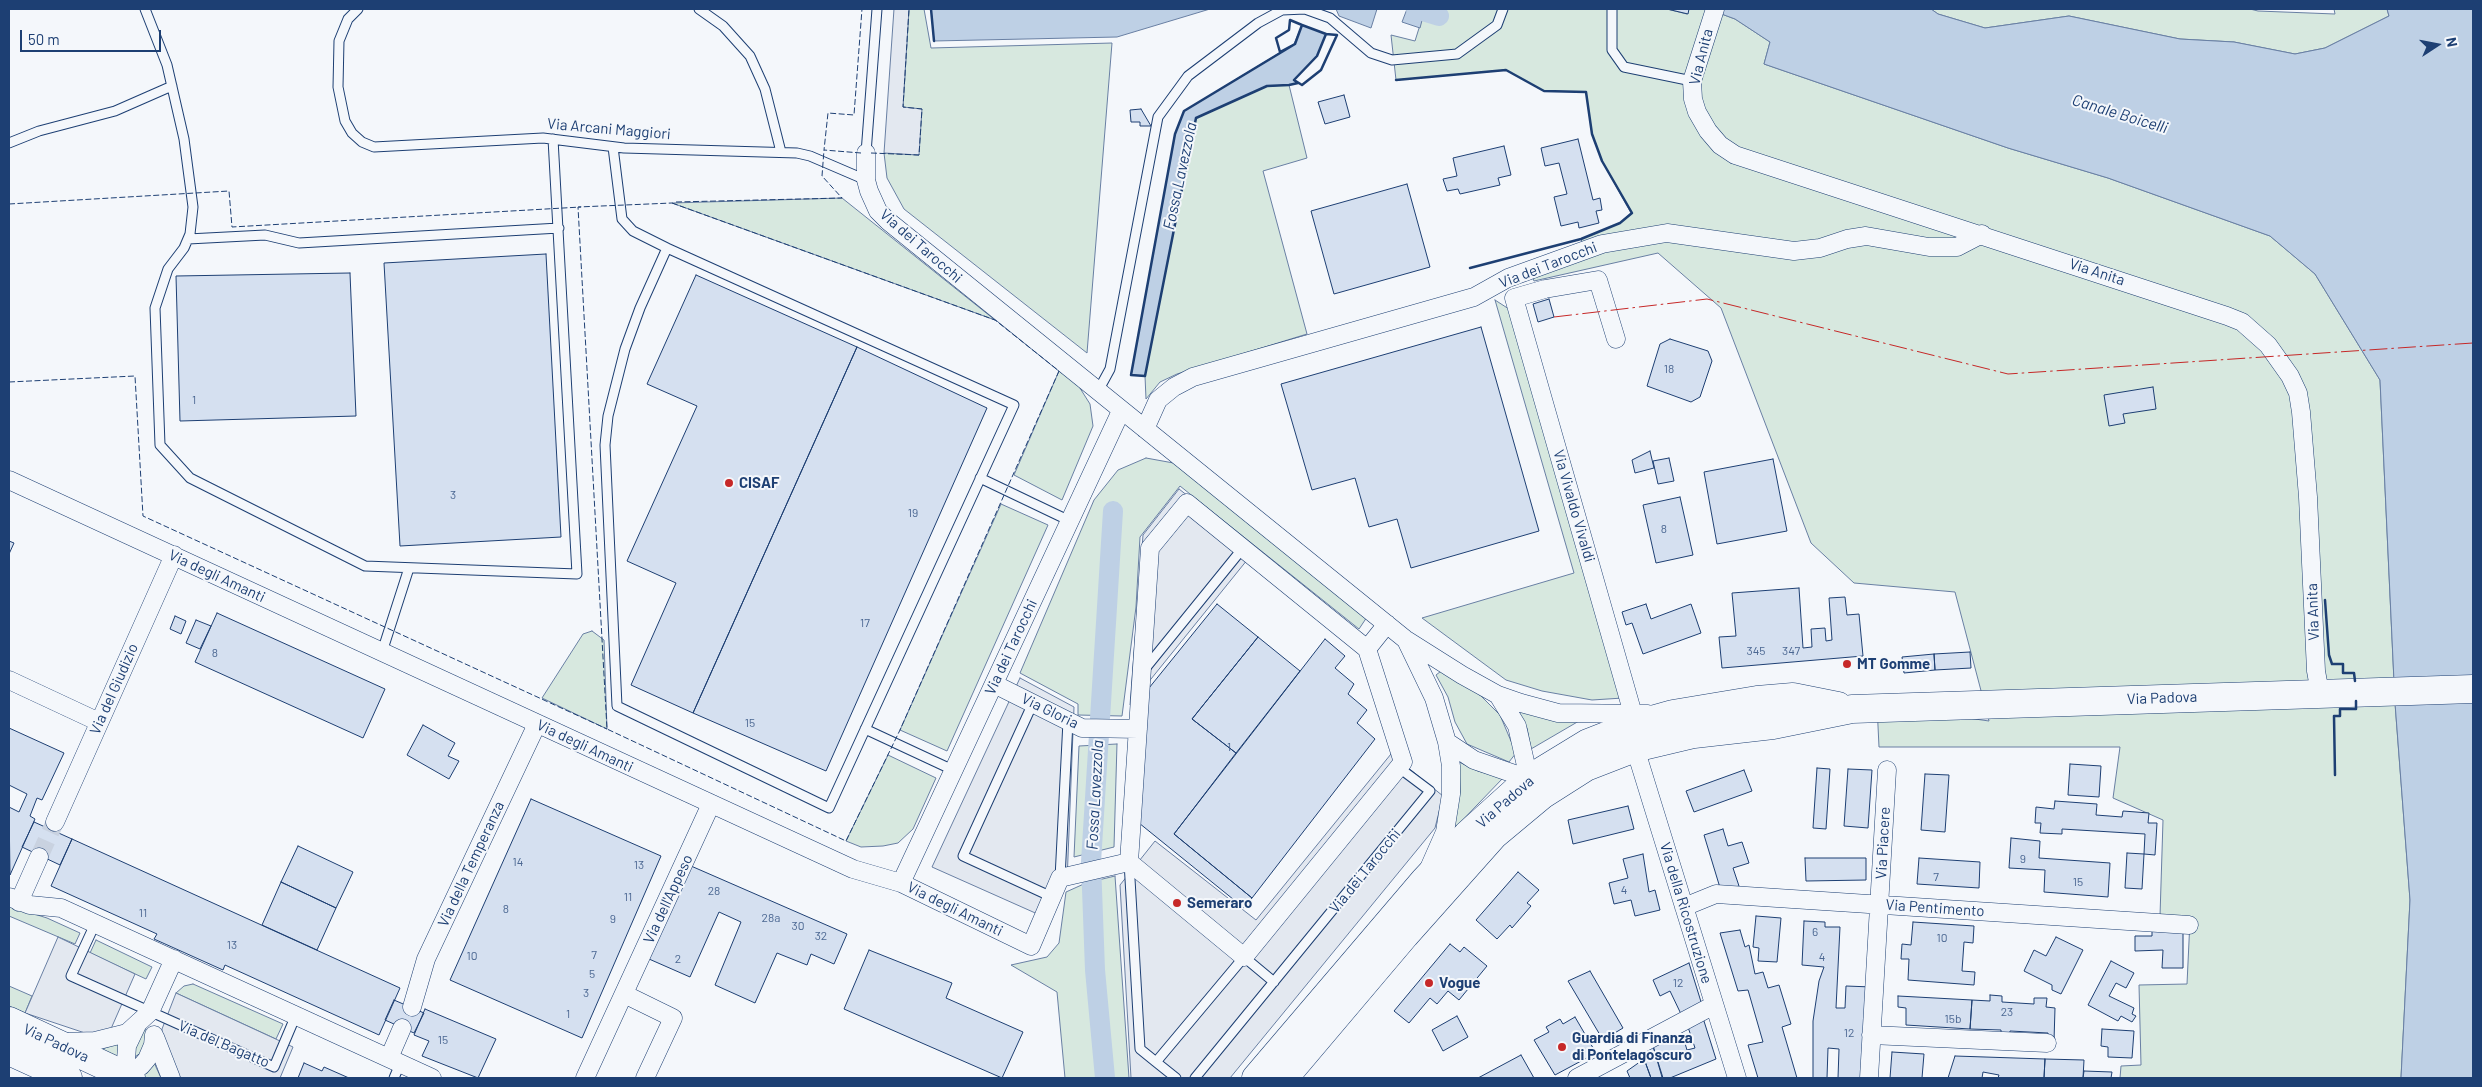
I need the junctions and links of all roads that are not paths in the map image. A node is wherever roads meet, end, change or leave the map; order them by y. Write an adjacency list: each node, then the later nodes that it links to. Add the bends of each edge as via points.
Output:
1 (145, 9): 9 (lane)
2 (358, 9): 10 (lane, Via Arcani Maggiori, via 348,19 339,41 338,87 345,121 362,142 374,147 522,137)
3 (699, 9): 13 (lane, via 723,26 750,56 765,89)
4 (877, 9): 14 (lane, Via dei Tarocchi)
5 (1503, 9): 23 (lane, via 1497,25 1458,54 1392,60 1371,53 1330,18 1305,9 1282,10 1258,23 1188,76 1158,117 1110,369)
6 (1612, 9): 8 (lane, via 1612,50 1624,67)
7 (1715, 9): 8 (street, Via Anita)
8 (1692, 81): 17 (street, Via Anita, via 1692,99 1697,112 1714,138 1735,155)
9 (172, 86): 11 (lane, via 108,114 39,131); 18 (lane, via 192,193 193,221)
10 (553, 139): 12 (lane, Via Arcani Maggiori); 16 (lane)
11 (9, 143)
12 (613, 147): 13 (lane, Via Arcani Maggiori); 19 (lane, via 622,219 633,231)
13 (781, 152): 15 (lane, Via Arcani Maggiori, via 810,156)
14 (866, 153): 15 (street, Via dei Tarocchi)
15 (866, 180): 23 (street, Via dei Tarocchi, via 873,202 888,221)
16 (559, 228): 18 (lane, via 299,243 265,235); 31 (lane, via 577,574)
17 (1982, 234): 20 (street, Via dei Tarocchi, via 1958,247 1929,247 1866,236 1794,251 1668,232 1602,244); 40 (street, Via Anita, via 2227,316 2251,330 2280,359 2298,393 2301,412 2316,671)
18 (188, 239): 31 (lane, via 168,269 155,308 160,445 190,478 365,566)
19 (668, 248): 26 (lane, via 1014,406); 47 (lane, via 625,349 606,436 617,706 829,808)
20 (1508, 278): 21 (street, Via Vivaldo Vivaldi); 25 (street, Via dei Tarocchi, via 1474,297 1193,378 1158,400)
21 (1514, 298): 22 (street, via 1598,280); 48 (street, Via Vivaldo Vivaldi)
22 (1616, 339)
23 (1098, 391): 24 (street, Via dei Tarocchi)
24 (1121, 411): 25 (street, Via dei Tarocchi); 28 (street, Via dei Tarocchi)
25 (1145, 429): 32 (street, Via dei Tarocchi)
26 (980, 478): 28 (lane); 47 (lane)
27 (9, 480): 30 (street, Via degli Amanti)
28 (1070, 521): 38 (street, Via dei Tarocchi)
29 (1243, 548): 34 (street); 36 (lane); 36 (street, via 1187,503 1150,548)
30 (174, 556): 35 (street, Via degli Amanti); 44 (street, Via del Giudizio)
31 (408, 568): 35 (lane)
32 (1387, 624): 33 (street, Via dei Tarocchi); 34 (street)
33 (1405, 639): 41 (street, Via dei Tarocchi); 50 (street, Via dei Tarocchi, via 1434,698)
34 (1367, 649): 51 (street, via 1403,762)
35 (382, 652): 45 (street, Via degli Amanti)
36 (1142, 672): 49 (street)
37 (9, 680): 44 (street)
38 (994, 684): 42 (street, Via Gloria); 52 (street, Via dei Tarocchi)
39 (2473, 688): 40 (main road, Via Padova)
40 (2320, 692): 43 (main road, Via Padova)
41 (1498, 695): 48 (street, Via dei Tarocchi); 54 (street, Via dei Tarocchi, via 1517,726)
42 (1033, 703): 46 (street, Via Gloria); 62 (lane, via 963,856)
43 (1852, 709): 48 (main road, Via Padova, via 1773,725 1694,734); 48 (main road, Via Padova, via 1794,697 1757,700 1673,714)
44 (99, 722): 56 (street, Via del Giudizio)
45 (537, 724): 55 (street, Via degli Amanti); 73 (street, Via della Temperanza, via 426,959)
46 (1075, 724): 49 (street, Via Gloria); 59 (lane)
47 (865, 729): 52 (lane)
48 (1634, 729): 54 (main road, Via Padova, via 1588,743); 65 (street, Via della Ricostruzione)
49 (1138, 730): 58 (street)
50 (1448, 742): 54 (street, via 1474,760); 60 (street, Via dei Tarocchi, via 1451,794 1447,823)
51 (1398, 767): 68 (street); 70 (lane, Via dei Tarocchi, via 1430,791)
52 (953, 770): 61 (street, Via dei Tarocchi)
53 (1887, 770): 64 (street, Via Piacere)
54 (1536, 787): 60 (main road, Via Padova, via 1467,835); 79 (main road, Via Padova, via 1405,935)
55 (711, 804): 61 (street, Via degli Amanti, via 853,869); 71 (street, Via dell'Appeso)
56 (56, 822)
57 (39, 857): 63 (street)
58 (1129, 862): 59 (street); 68 (street); 85 (lane, via 1140,1048)
59 (1060, 878): 62 (street, Via degli Amanti)
60 (1424, 881): 79 (main road, Via Padova)
61 (901, 883): 62 (street, Via degli Amanti, via 1031,946)
62 (1052, 898)
63 (14, 900): 66 (street, via 61,908)
64 (1879, 905): 65 (street, Via Pentimento, via 1716,894); 67 (street, Via Pentimento); 81 (street, Via Piacere)
65 (1684, 907): 72 (street, Via della Ricostruzione)
66 (95, 924): 69 (street); 74 (lane, Via del Bagatto, via 71,976)
67 (2188, 925)
68 (1244, 957): 70 (lane); 85 (lane)
69 (174, 959): 74 (street); 75 (street)
70 (1274, 982): 94 (lane, Via dei Tarocchi)
71 (624, 994): 91 (street, Via dell'Appeso); 92 (street, via 674,1018)
72 (1714, 1005): 97 (street); 98 (street, Via della Ricostruzione)
73 (412, 1007)
74 (150, 1012): 75 (lane, Via del Bagatto, via 274,1067); 77 (street); 80 (street, Via del Bagatto)
75 (296, 1015): 86 (street)
76 (9, 1021): 82 (main road, Via Padova)
77 (137, 1026): 82 (street, via 121,1036 106,1040); 87 (street, via 126,1050)
78 (402, 1028): 86 (street)
79 (1309, 1033): 95 (main road, Via Padova); 96 (main road, Via Padova)
80 (154, 1035): 87 (street, Via del Bagatto, via 147,1059); 89 (street, Via del Bagatto)
81 (1871, 1035): 83 (street); 99 (street, Via Piacere)
82 (52, 1041): 87 (main road, Via Padova)
83 (2047, 1043)
84 (9, 1051): 88 (main road, Via Padova)
85 (1156, 1062): 93 (lane)
86 (394, 1067): 90 (street)
87 (126, 1077)
88 (68, 1078)
89 (171, 1078)
90 (432, 1078)
91 (585, 1078)
92 (644, 1078)
93 (1176, 1078)
94 (1195, 1078)
95 (1256, 1078)
96 (1284, 1078)
97 (1577, 1078)
98 (1736, 1078)
99 (1869, 1078)

